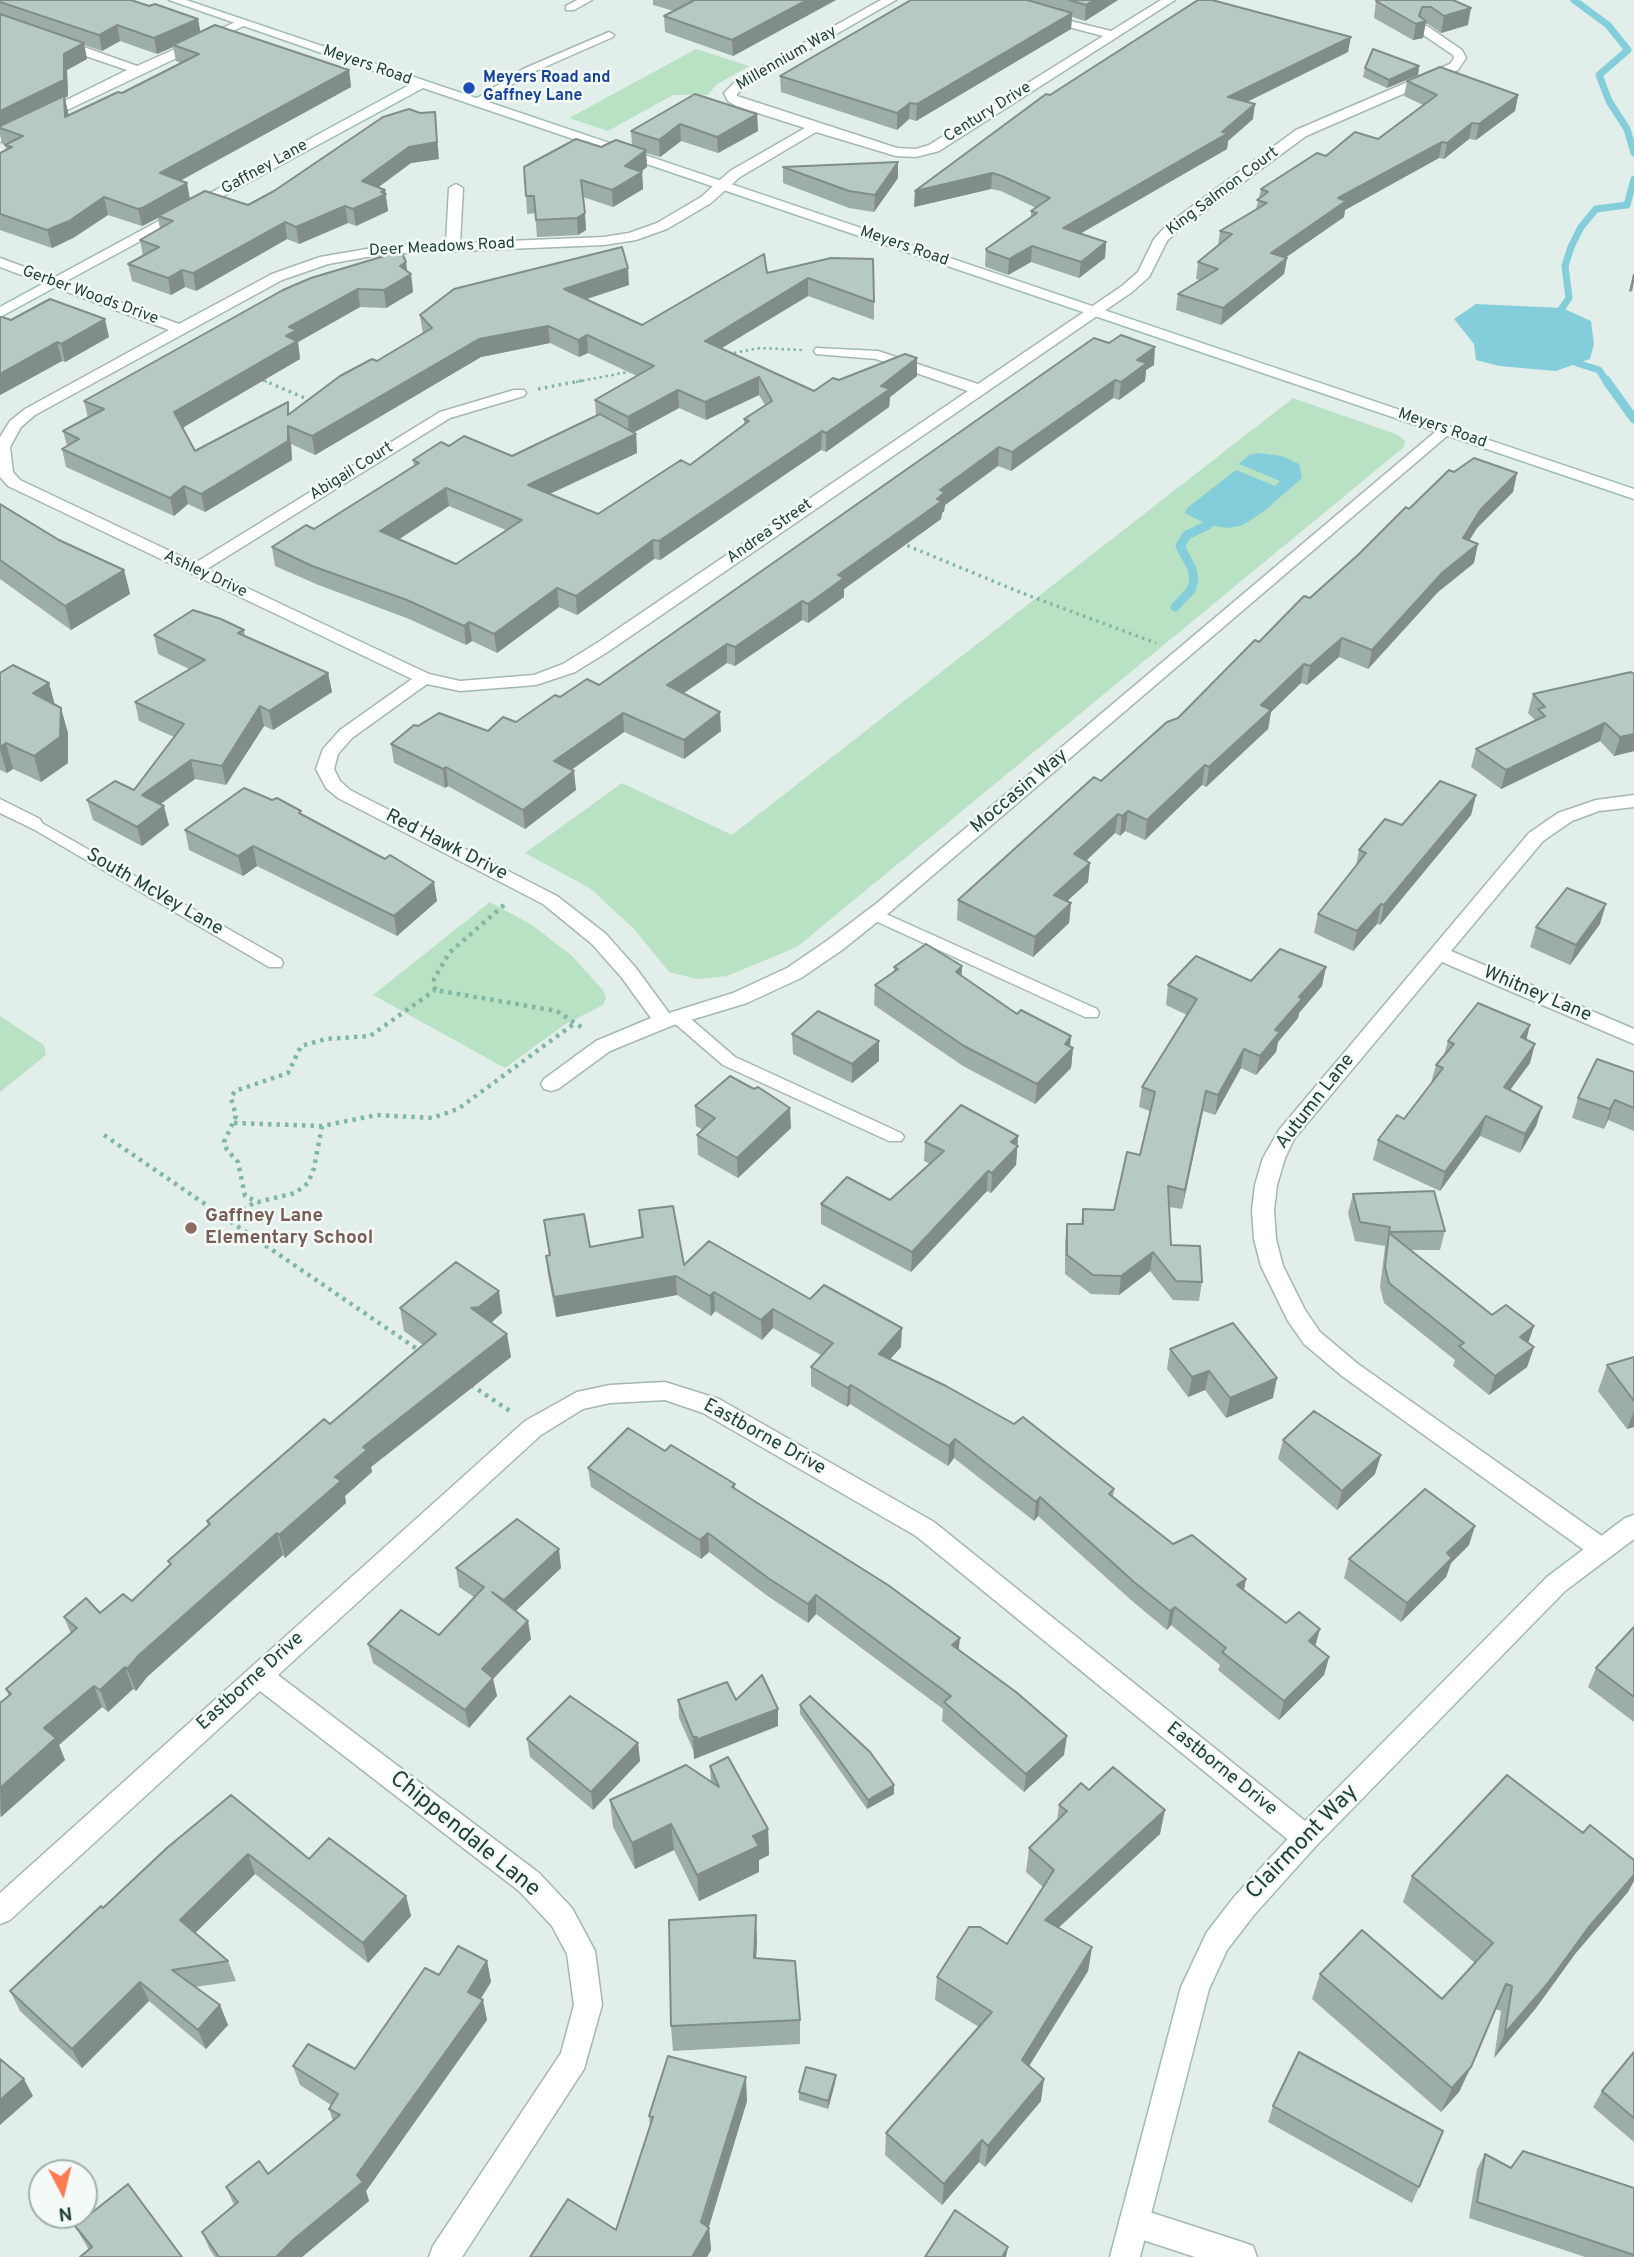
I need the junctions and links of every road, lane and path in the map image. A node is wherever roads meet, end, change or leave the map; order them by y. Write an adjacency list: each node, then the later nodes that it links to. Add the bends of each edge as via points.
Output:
1 (175, 0): 7 (street, Meyers Road)
2 (586, 0): 5 (street)
3 (890, 0): 15 (street, Millennium Way, via 730,93 740,103)
4 (1169, 0): 10 (street, Century Drive)
5 (570, 8)
6 (1036, 14): 10 (street)
7 (244, 23): 12 (street); 13 (street, Meyers Road)
8 (1423, 29): 22 (street, King Salmon Court, via 1458,53 1454,67 1300,133 1172,228 1161,239 1144,274)
9 (609, 35): 14 (lane, via 527,71)
10 (1112, 35): 15 (street, Century Drive, via 934,148 896,152)
11 (42, 36): 12 (street)
12 (137, 71): 16 (street)
13 (421, 84): 14 (street, Meyers Road); 21 (street, Gaffney Lane)
14 (476, 102): 17 (street, Meyers Road)
15 (815, 127): 17 (street)
16 (0, 138)
17 (723, 185): 19 (street, Deer Meadows Road, via 662,226 631,237 604,242); 22 (street, Meyers Road)
18 (456, 188): 19 (street)
19 (453, 246): 24 (street, Deer Meadows Road, via 384,250 326,260 277,277)
20 (0, 262): 21 (street, Gerber Woods Drive)
21 (54, 283): 23 (street, Gaffney Lane); 24 (street, Gerber Woods Drive)
22 (1093, 311): 29 (street, Andrea Street); 32 (street, Meyers Road)
23 (0, 313)
24 (181, 330): 33 (street, Deer Meadows Road, via 30,412 7,436)
25 (821, 351): 26 (path, via 760,348); 29 (street, via 878,355)
26 (721, 355)
27 (644, 369): 30 (path)
28 (253, 376): 31 (path)
29 (978, 389): 38 (street, Andrea Street, via 569,668 536,680 483,686)
30 (519, 393): 36 (street, Abigail Court, via 445,415)
31 (316, 403)
32 (1446, 430): 34 (street, Meyers Road); 37 (street, Moccasin Way)
33 (1, 457): 36 (street, Ashley Drive, via 5,473 14,483)
34 (1634, 494)
35 (899, 542): 37 (path)
36 (194, 570): 38 (street, Ashley Drive)
37 (1183, 653): 43 (street, Moccasin Way)
38 (424, 678): 42 (street, Red Hawk Drive, via 346,734 329,753 325,769 332,784)
39 (1634, 801): 44 (street, Autumn Lane, via 1596,806 1566,817 1536,837)
40 (0, 805): 41 (street)
41 (33, 823): 45 (lane, South McVey Lane)
42 (526, 887): 46 (path, via 457,944 439,967); 48 (street, Red Hawk Drive, via 599,939)
43 (875, 914): 47 (lane); 48 (street, Moccasin Way, via 794,973 740,998)
44 (1439, 953): 50 (street, Whitney Lane); 63 (street, Autumn Lane, via 1286,1135 1274,1158 1263,1210 1272,1266 1312,1338)
45 (275, 963)
46 (435, 989): 49 (path, via 556,1011); 53 (path, via 370,1036 301,1046 288,1073 235,1091 231,1098)
47 (1091, 1013)
48 (671, 1019): 51 (street, Moccasin Way); 56 (lane, via 729,1061)
49 (575, 1023): 51 (path); 54 (path, via 458,1109 432,1118 377,1115)
50 (1634, 1037)
51 (603, 1046): 52 (street, Moccasin Way)
52 (551, 1084)
53 (234, 1123): 54 (path); 57 (path, via 224,1142 238,1162 243,1191)
54 (322, 1126): 57 (path, via 309,1183 295,1193)
55 (104, 1135): 58 (path)
56 (895, 1137)
57 (255, 1202): 58 (path)
58 (229, 1220): 59 (path)
59 (430, 1357)
60 (463, 1380): 61 (path)
61 (533, 1429): 64 (street, Eastborne Drive); 65 (street, Eastborne Drive, via 577,1401 610,1394 664,1391 711,1406 925,1529)
62 (1634, 1525): 63 (street, Clairmont Way)
63 (1600, 1548): 65 (street, Clairmont Way, via 1556,1584)
64 (258, 1675): 66 (street, Eastborne Drive); 68 (street, Chippendale Lane, via 529,1882 562,1917 581,1951 588,2005 574,2059)
65 (1306, 1838): 67 (street, Clairmont Way, via 1217,1941 1195,1987)
66 (0, 1911)
67 (1134, 2222): 69 (street, Clairmont Way); 70 (street)
68 (444, 2257)
69 (1125, 2257)
70 (1242, 2257)

